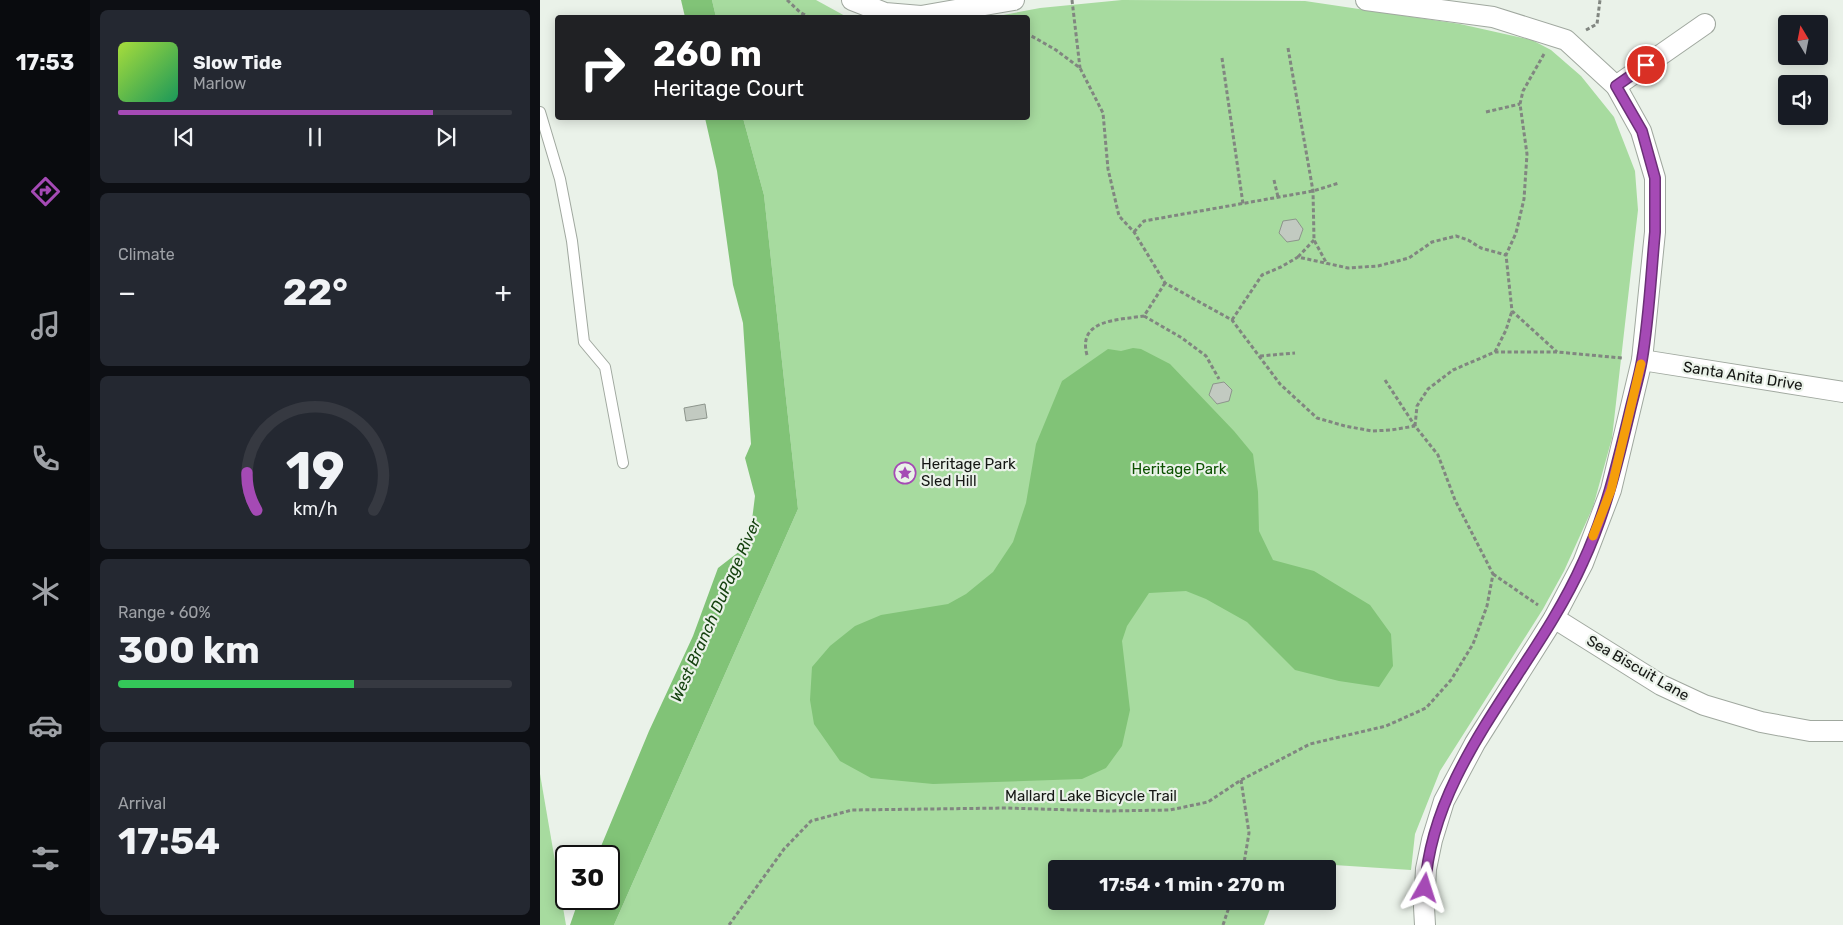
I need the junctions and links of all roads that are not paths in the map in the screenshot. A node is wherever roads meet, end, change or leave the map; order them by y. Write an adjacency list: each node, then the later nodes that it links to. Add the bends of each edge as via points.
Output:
1 (852, 0): 4 (street, via 885,13)
2 (1014, 0): 5 (street)
3 (1366, 0): 7 (street, via 1493,17 1566,40)
4 (909, 15)
5 (927, 15)
6 (1705, 24): 7 (street)
7 (1616, 86): 9 (street, via 1642,131 1655,178 1655,232)
8 (540, 112): 11 (lane, via 560,180 572,241 584,342 605,367)
9 (1642, 360): 10 (street, Santa Anita Drive); 12 (street, via 1611,490 1583,562)
10 (1843, 392)
11 (623, 463)
12 (1554, 618): 13 (street, Sea Biscuit Lane, via 1661,684 1704,705 1761,722 1810,731); 14 (street, via 1476,743 1444,802 1426,869)
13 (1843, 731)
14 (1425, 925)

